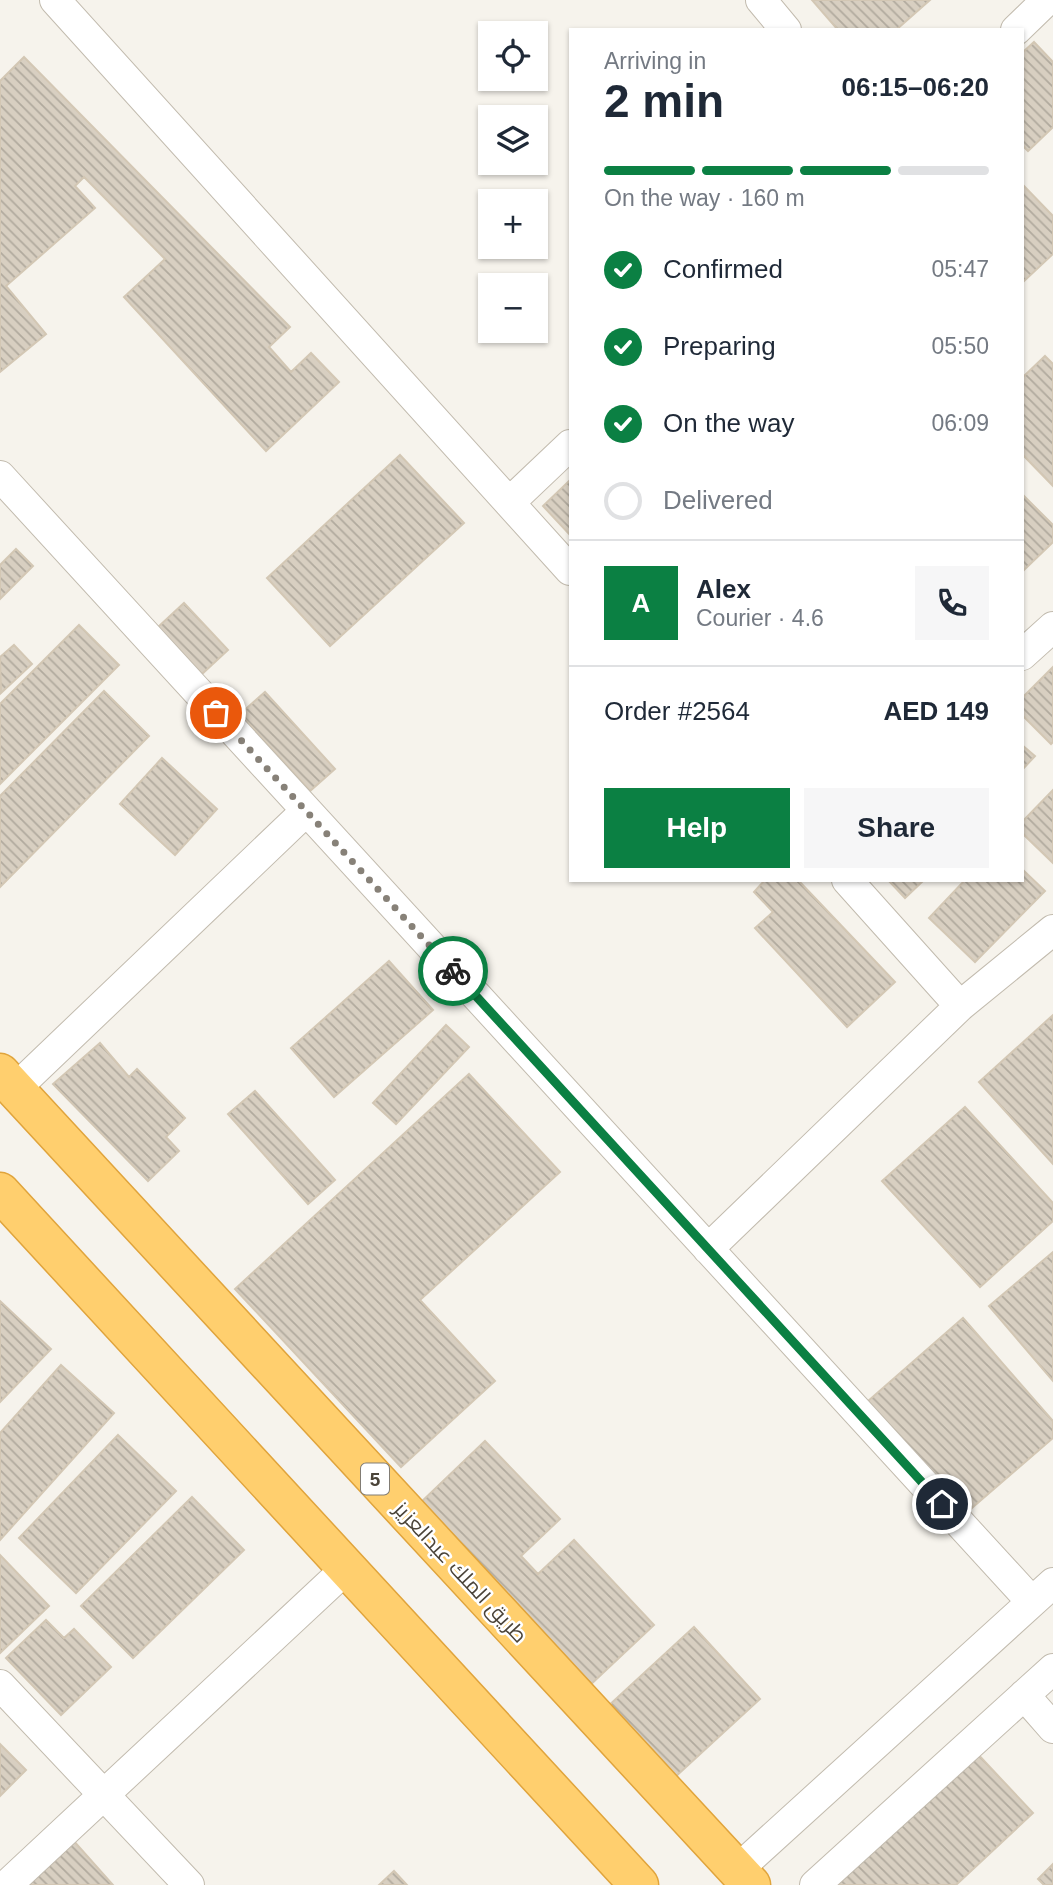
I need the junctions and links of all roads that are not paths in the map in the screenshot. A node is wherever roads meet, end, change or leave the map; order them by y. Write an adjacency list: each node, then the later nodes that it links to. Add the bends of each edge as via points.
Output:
1 (55, 0): 8 (street)
2 (761, 0): 4 (street)
3 (1048, 0): 5 (street)
4 (784, 28)
5 (1018, 28)
6 (569, 446): 8 (street)
7 (0, 476): 12 (street)
8 (510, 502): 9 (street)
9 (569, 569)
10 (1053, 626): 11 (street)
11 (1024, 653)
12 (306, 811): 16 (street); 18 (street)
13 (849, 882): 15 (street)
14 (1053, 930): 15 (street)
15 (960, 1006): 18 (street)
16 (7, 1081): 26 (highway, طريق الملك عبدالعزيز / 5)
17 (0, 1192): 19 (highway)
18 (708, 1249): 20 (street)
19 (348, 1567): 25 (street); 29 (highway)
20 (1042, 1593): 26 (street)
21 (1053, 1669): 23 (street)
22 (0, 1685): 25 (street)
23 (1024, 1695): 24 (street); 30 (street)
24 (1053, 1728)
25 (104, 1794): 27 (street); 28 (street)
26 (744, 1877)
27 (7, 1885)
28 (189, 1885)
29 (639, 1885)
30 (815, 1885)

